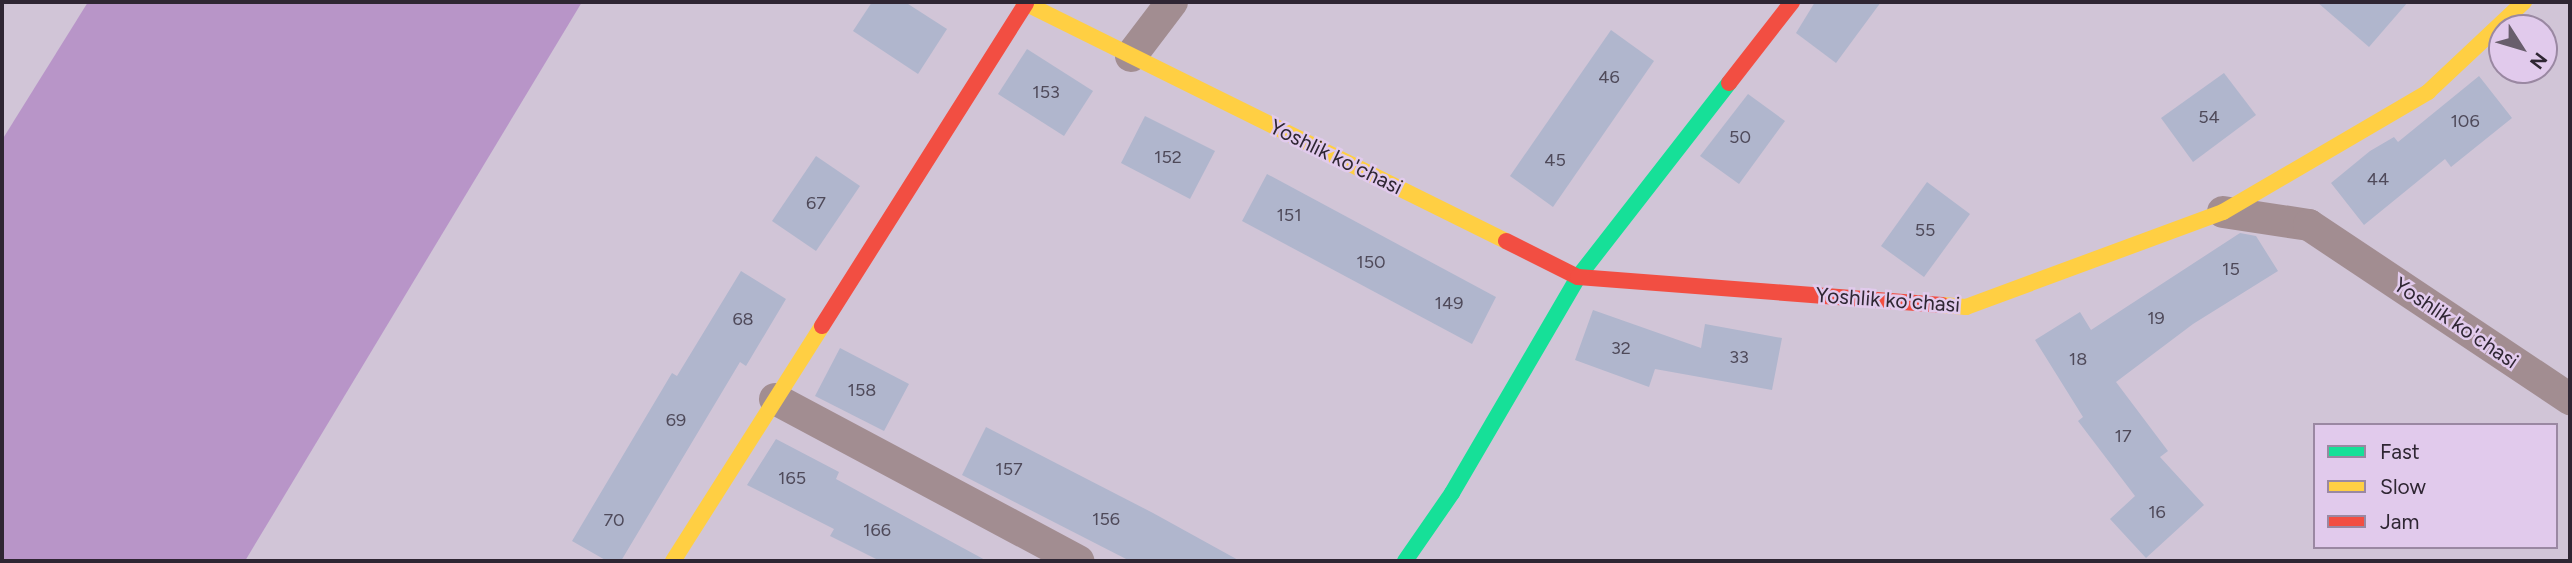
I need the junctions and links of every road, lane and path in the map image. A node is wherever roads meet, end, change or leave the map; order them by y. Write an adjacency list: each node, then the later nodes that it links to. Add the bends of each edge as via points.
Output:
1 (1024, 2): 5 (street, Yoshlik ko'chasi); 8 (street, Yoshlik ko'chasi)
2 (1172, 2): 5 (street)
3 (1792, 2): 7 (street)
4 (2524, 2): 6 (street, Yoshlik ko'chasi, via 2428,92)
5 (1131, 56): 7 (street, Yoshlik ko'chasi)
6 (2223, 212): 7 (street, Yoshlik ko'chasi, via 1966,307); 9 (street, Yoshlik ko'chasi, via 2309,225)
7 (1578, 276): 12 (street, via 1452,493)
8 (775, 399): 10 (street, Yoshlik ko'chasi); 11 (street)
9 (2570, 399)
10 (673, 561)
11 (1078, 561)
12 (1405, 561)

